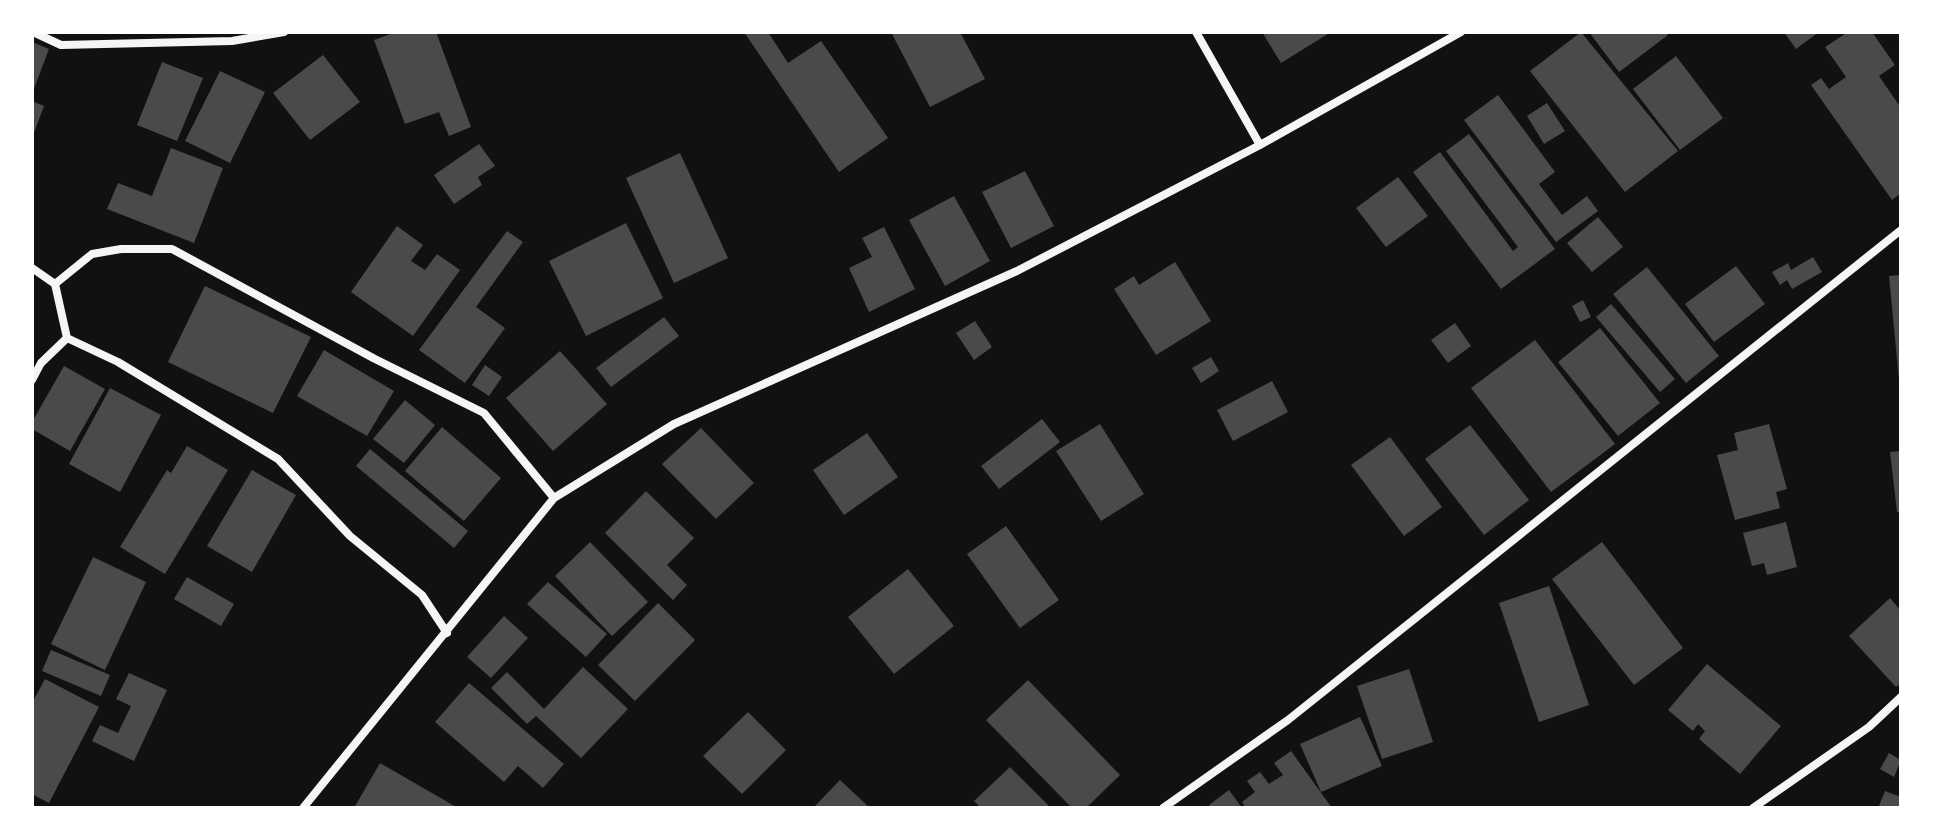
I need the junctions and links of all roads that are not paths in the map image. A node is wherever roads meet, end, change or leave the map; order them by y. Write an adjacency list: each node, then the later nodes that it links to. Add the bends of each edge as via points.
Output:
1 (33, 32): 2 (street, via 61,45 232,41)
2 (284, 32)
3 (1196, 32): 5 (street)
4 (1461, 32): 5 (street)
5 (1260, 145): 11 (street, via 1017,271 674,424)
6 (1901, 230): 15 (street, via 1288,720)
7 (32, 268): 8 (street)
8 (55, 284): 9 (street); 11 (street, via 92,254 172,249 484,413)
9 (67, 338): 10 (street); 12 (street, via 118,362 278,459 350,536 422,595)
10 (32, 380)
11 (554, 498): 12 (street)
12 (447, 633): 14 (street)
13 (1901, 697): 16 (street, via 1869,727)
14 (303, 808)
15 (1163, 808)
16 (1753, 808)

